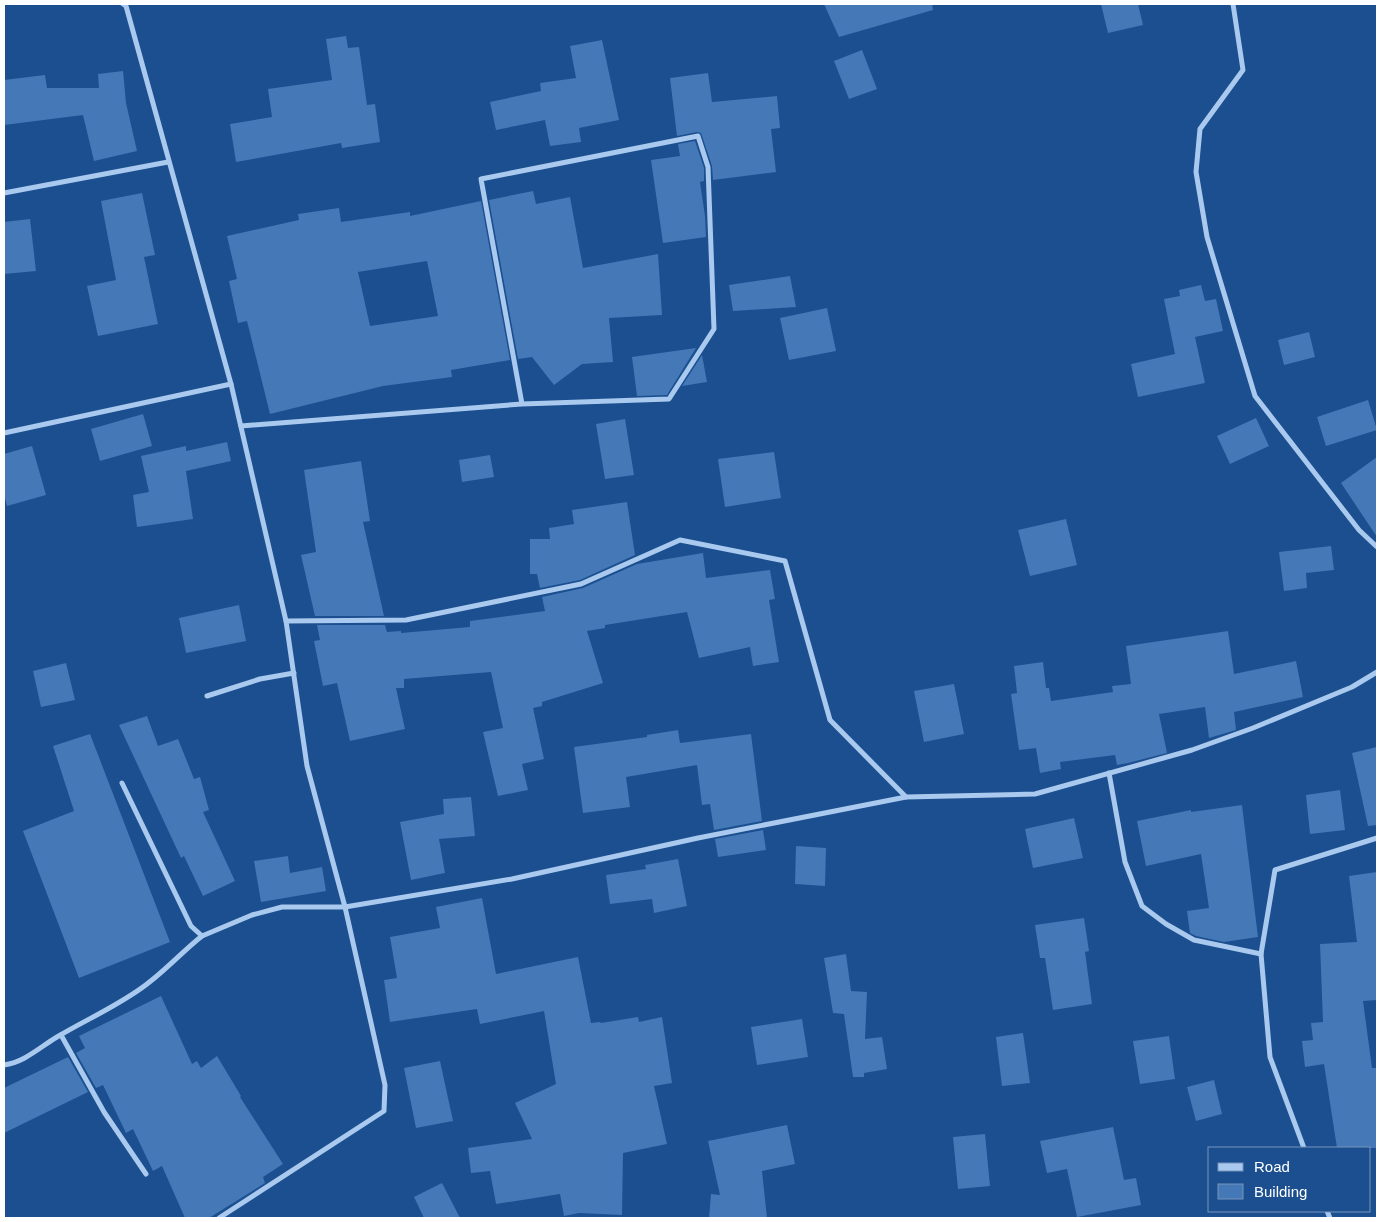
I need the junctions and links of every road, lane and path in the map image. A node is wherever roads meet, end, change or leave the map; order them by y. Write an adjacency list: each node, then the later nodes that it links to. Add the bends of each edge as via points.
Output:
1 (123, 4): 3 (street)
2 (1233, 4): 9 (street, via 1243,70 1200,129 1196,172 1207,237 1256,396 1359,530)
3 (168, 162): 4 (street); 5 (street)
4 (4, 193)
5 (231, 384): 7 (street); 8 (street)
6 (522, 404): 6 (street, via 481,179 698,136 708,167 714,329 668,400); 7 (street)
7 (240, 426): 10 (street)
8 (4, 433)
9 (1377, 547)
10 (286, 621): 12 (street); 16 (street, via 406,620 581,584 680,540 785,561 830,720)
11 (1377, 672): 14 (street, via 1352,687 1253,728 1192,750)
12 (294, 673): 13 (street, via 260,679); 18 (street, via 307,766)
13 (207, 696)
14 (1109, 773): 16 (street, via 1035,794); 20 (street, via 1125,862 1142,906 1194,940)
15 (122, 783): 19 (street, via 190,926)
16 (906, 797): 18 (street, via 512,879)
17 (1377, 838): 20 (street, via 1274,870)
18 (345, 907): 19 (street, via 282,907 252,915); 25 (street, via 385,1085 384,1111)
19 (202, 936): 21 (street, via 146,985)
20 (1261, 954): 23 (street, via 1270,1058)
21 (61, 1034): 22 (street, via 26,1058); 24 (street, via 104,1112)
22 (4, 1066)
23 (1304, 1147)
24 (146, 1174)
25 (219, 1218)

